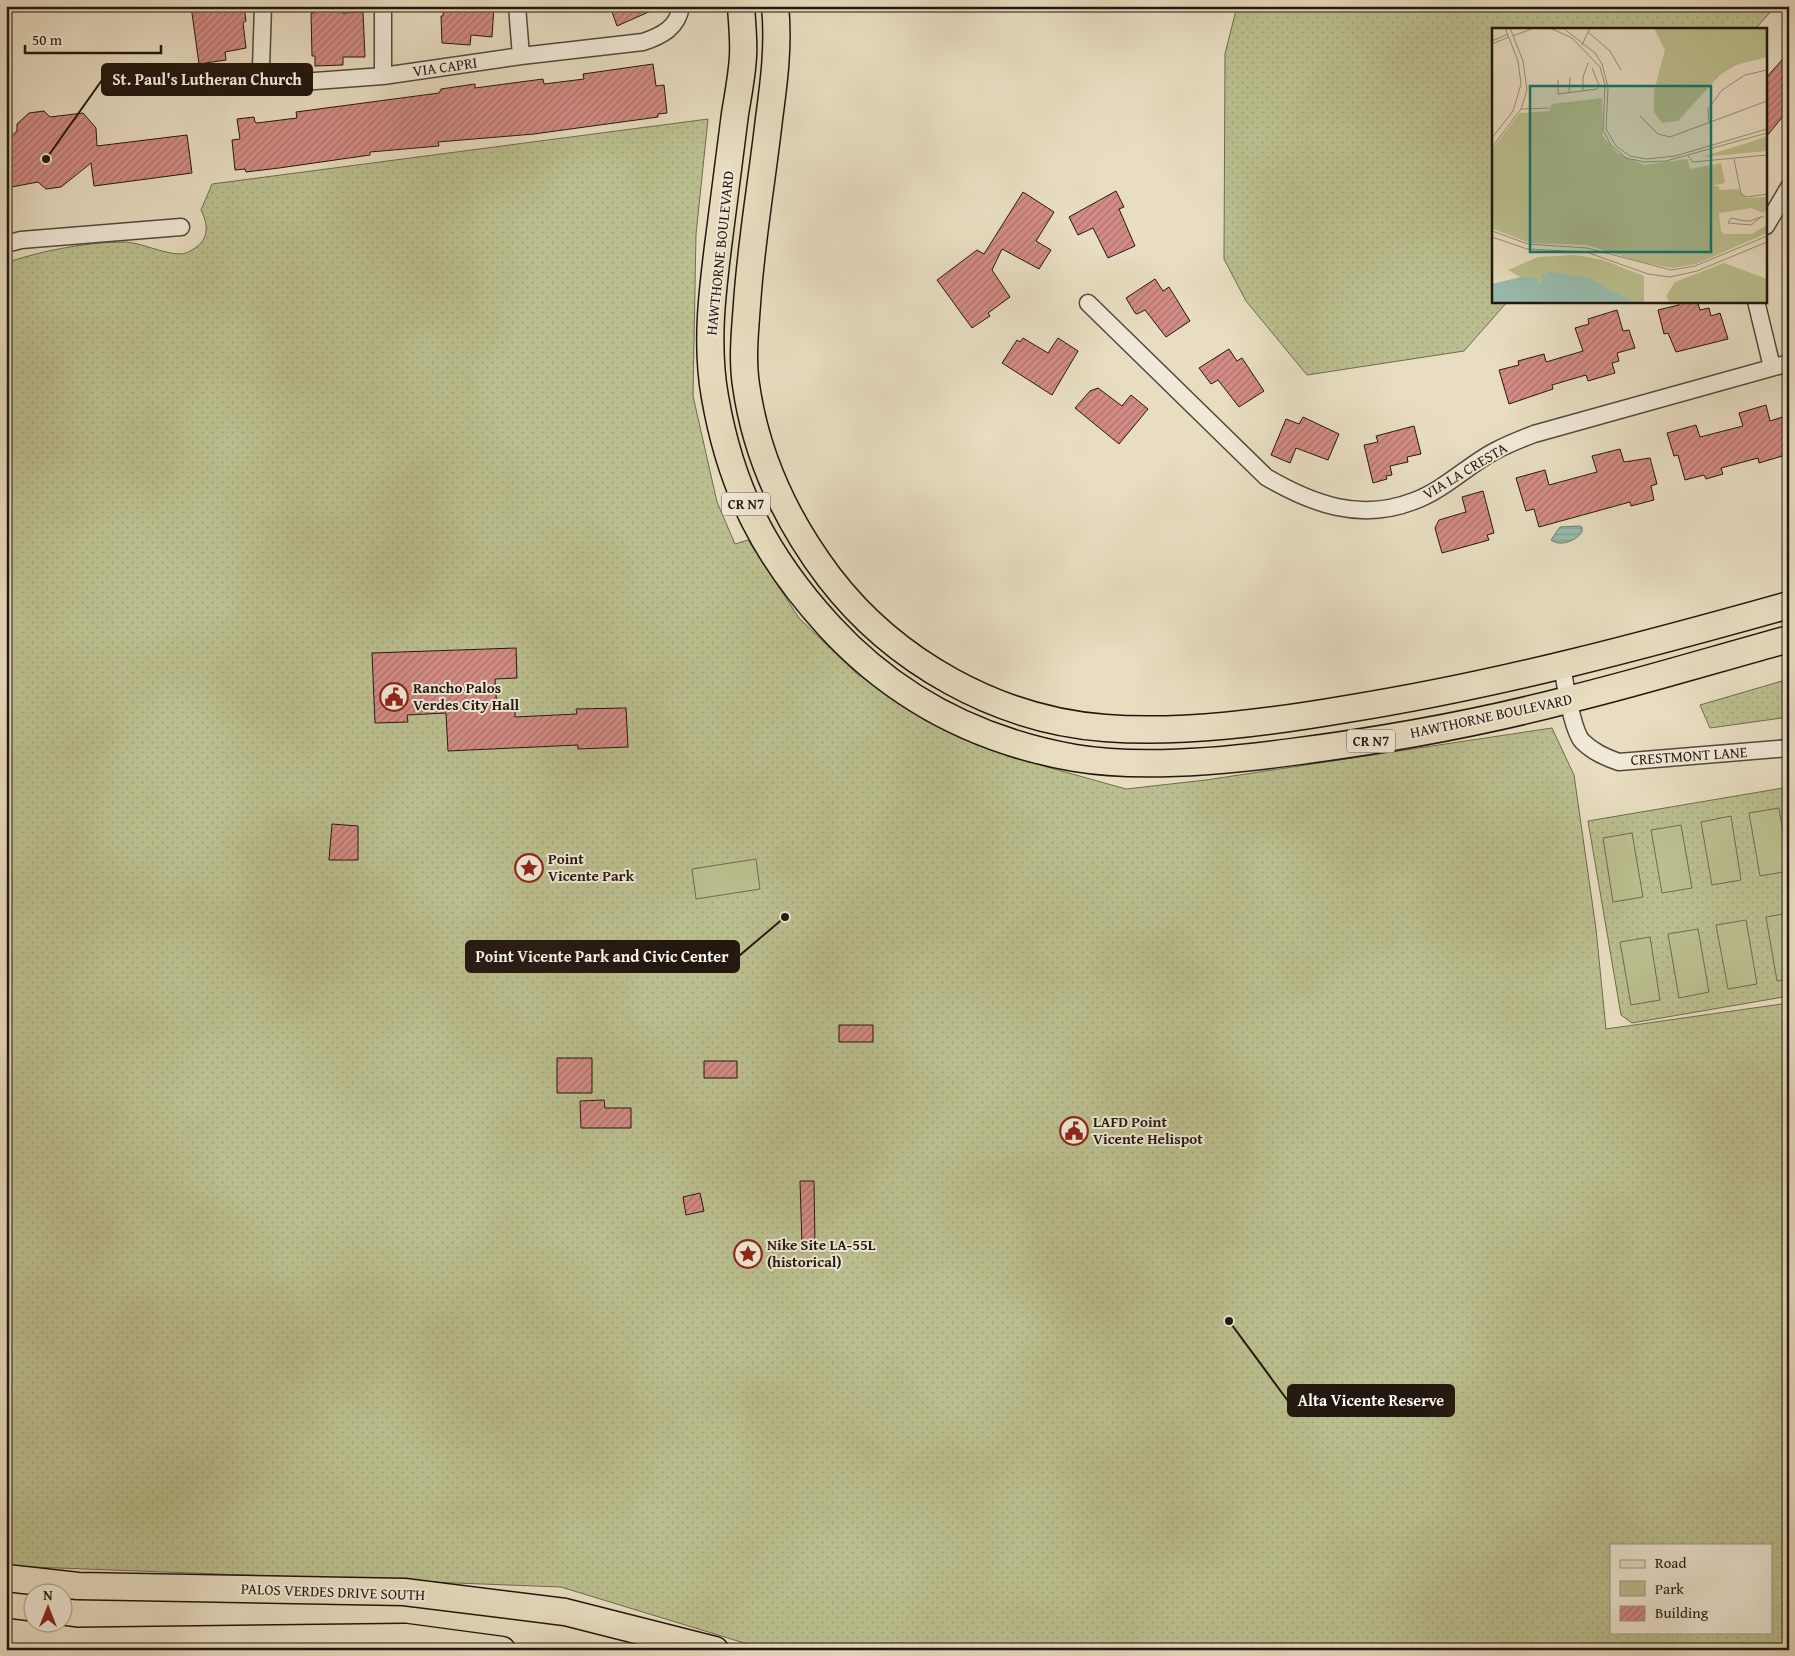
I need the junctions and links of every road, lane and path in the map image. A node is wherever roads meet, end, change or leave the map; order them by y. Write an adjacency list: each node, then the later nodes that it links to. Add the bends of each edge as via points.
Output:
1 (263, 6): 8 (street, VIA CAPRI, via 261,67 264,77 274,84)
2 (384, 6): 8 (street)
3 (518, 6): 7 (street)
4 (680, 6): 7 (street, VIA CAPRI, via 675,24 660,37 643,42)
5 (741, 6): 20 (main road, HAWTHORNE BOULEVARD / CR N7, via 743,55 712,294 710,339 714,394 725,445 743,497 767,546 795,586 850,649 893,685 950,718 1014,744 1076,758 1124,763 1239,759 1352,745)
6 (775, 6): 19 (main road, HAWTHORNE BOULEVARD / CR N7, via 775,74 749,272 746,382 754,426 777,494 812,554 849,603 890,641 945,678 992,702 1104,728 1228,726 1312,715 1435,695)
7 (521, 56): 8 (street, VIA CAPRI)
8 (383, 76)
9 (1789, 188): 10 (street)
10 (1768, 223)
11 (181, 227): 12 (street, via 21,240)
12 (6, 244)
13 (1756, 302): 16 (street)
14 (1088, 303): 16 (street, VIA LA CRESTA, via 1266,477 1294,494 1325,506 1356,510 1414,501 1495,451 1534,434)
15 (1789, 362): 16 (street, VIA LA CRESTA)
16 (1772, 367)
17 (1789, 605): 19 (main road, HAWTHORNE BOULEVARD / CR N7)
18 (1789, 639): 20 (main road, HAWTHORNE BOULEVARD / CR N7)
19 (1562, 666): 20 (street, CRESTMONT LANE)
20 (1568, 700): 21 (street, CRESTMONT LANE, via 1581,739 1600,755 1619,762)
21 (1789, 748)
22 (6, 1578): 25 (main road, PALOS VERDES DRIVE SOUTH, via 78,1586 404,1592 565,1612)
23 (6, 1632): 24 (main road, via 76,1641 405,1636)
24 (502, 1650)
25 (715, 1650)

